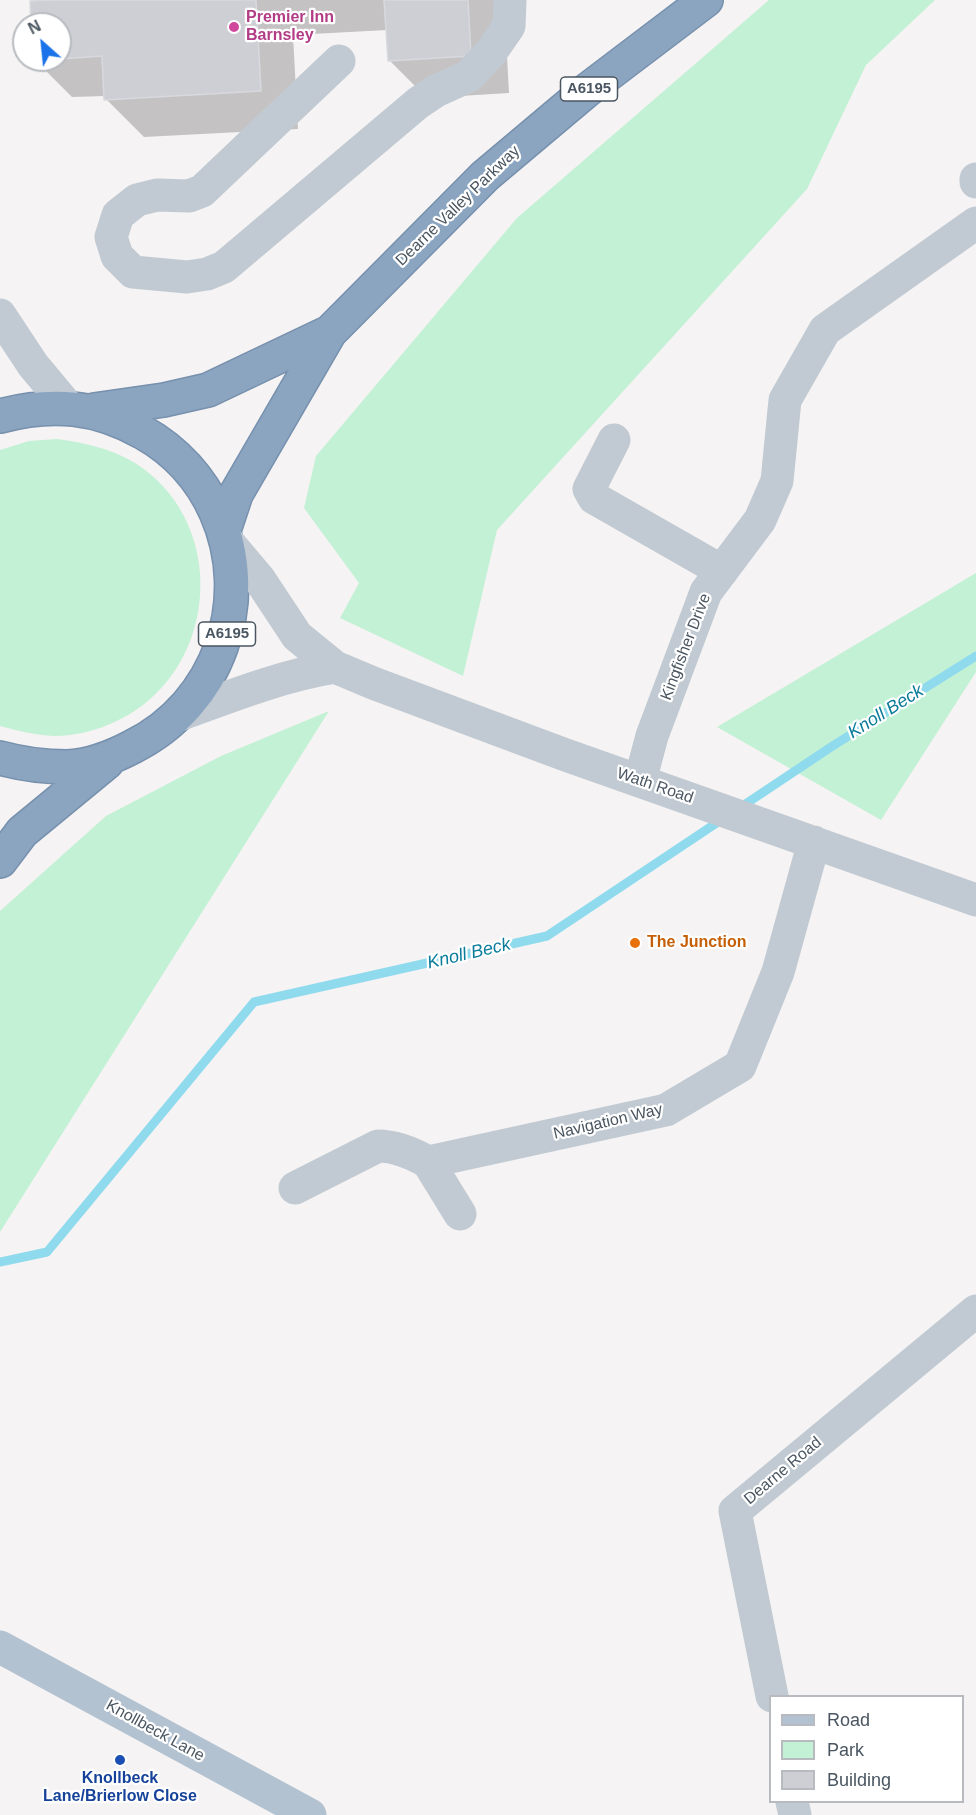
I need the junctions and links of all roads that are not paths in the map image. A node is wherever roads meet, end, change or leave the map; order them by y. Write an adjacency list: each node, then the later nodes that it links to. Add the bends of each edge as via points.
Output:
1 (510, 0): 3 (street, via 509,26 469,76 418,103 224,267 187,277 133,272 117,256 111,237 118,214 137,200 158,195 189,196 202,191)
2 (706, 0): 6 (highway, Dearne Valley Parkway / A6195, via 586,91 485,176)
3 (339, 62)
4 (976, 223): 11 (street, Kingfisher Drive, via 825,330 785,400 777,481 760,520)
5 (0, 315): 7 (street, via 33,365)
6 (330, 332): 7 (highway, Dearne Valley Parkway / A6195, via 208,390 164,400); 10 (highway, Dearne Valley Parkway / A6195, via 236,494)
7 (79, 409): 8 (highway, A6195, via 27,409); 10 (highway, A6195, via 126,423 159,441 209,496)
8 (0, 416)
9 (614, 440): 11 (street, via 589,489 594,498)
10 (226, 535): 12 (street, Wath Road, via 297,636); 13 (highway, A6195, via 233,587 227,634 208,678)
11 (722, 571): 16 (street, Kingfisher Drive, via 706,592 652,735)
12 (335, 667): 13 (street, via 264,684); 16 (street, Wath Road)
13 (179, 715): 14 (highway, A6195, via 148,740)
14 (113, 757): 15 (highway, A6195, via 69,767 25,765); 18 (highway, A6195, via 22,832)
15 (0, 758)
16 (640, 781): 17 (street, Wath Road)
17 (814, 842): 19 (street, Wath Road); 20 (street, Navigation Way, via 778,972 740,1066 666,1110)
18 (0, 861)
19 (976, 900)
20 (428, 1161): 21 (street, via 390,1146 378,1146); 22 (street)
21 (295, 1188)
22 (460, 1214)
23 (976, 1311): 25 (street, Dearne Road, via 735,1511)
24 (0, 1647): 26 (main road, Knollbeck Lane)
25 (772, 1695)
26 (310, 1815)

